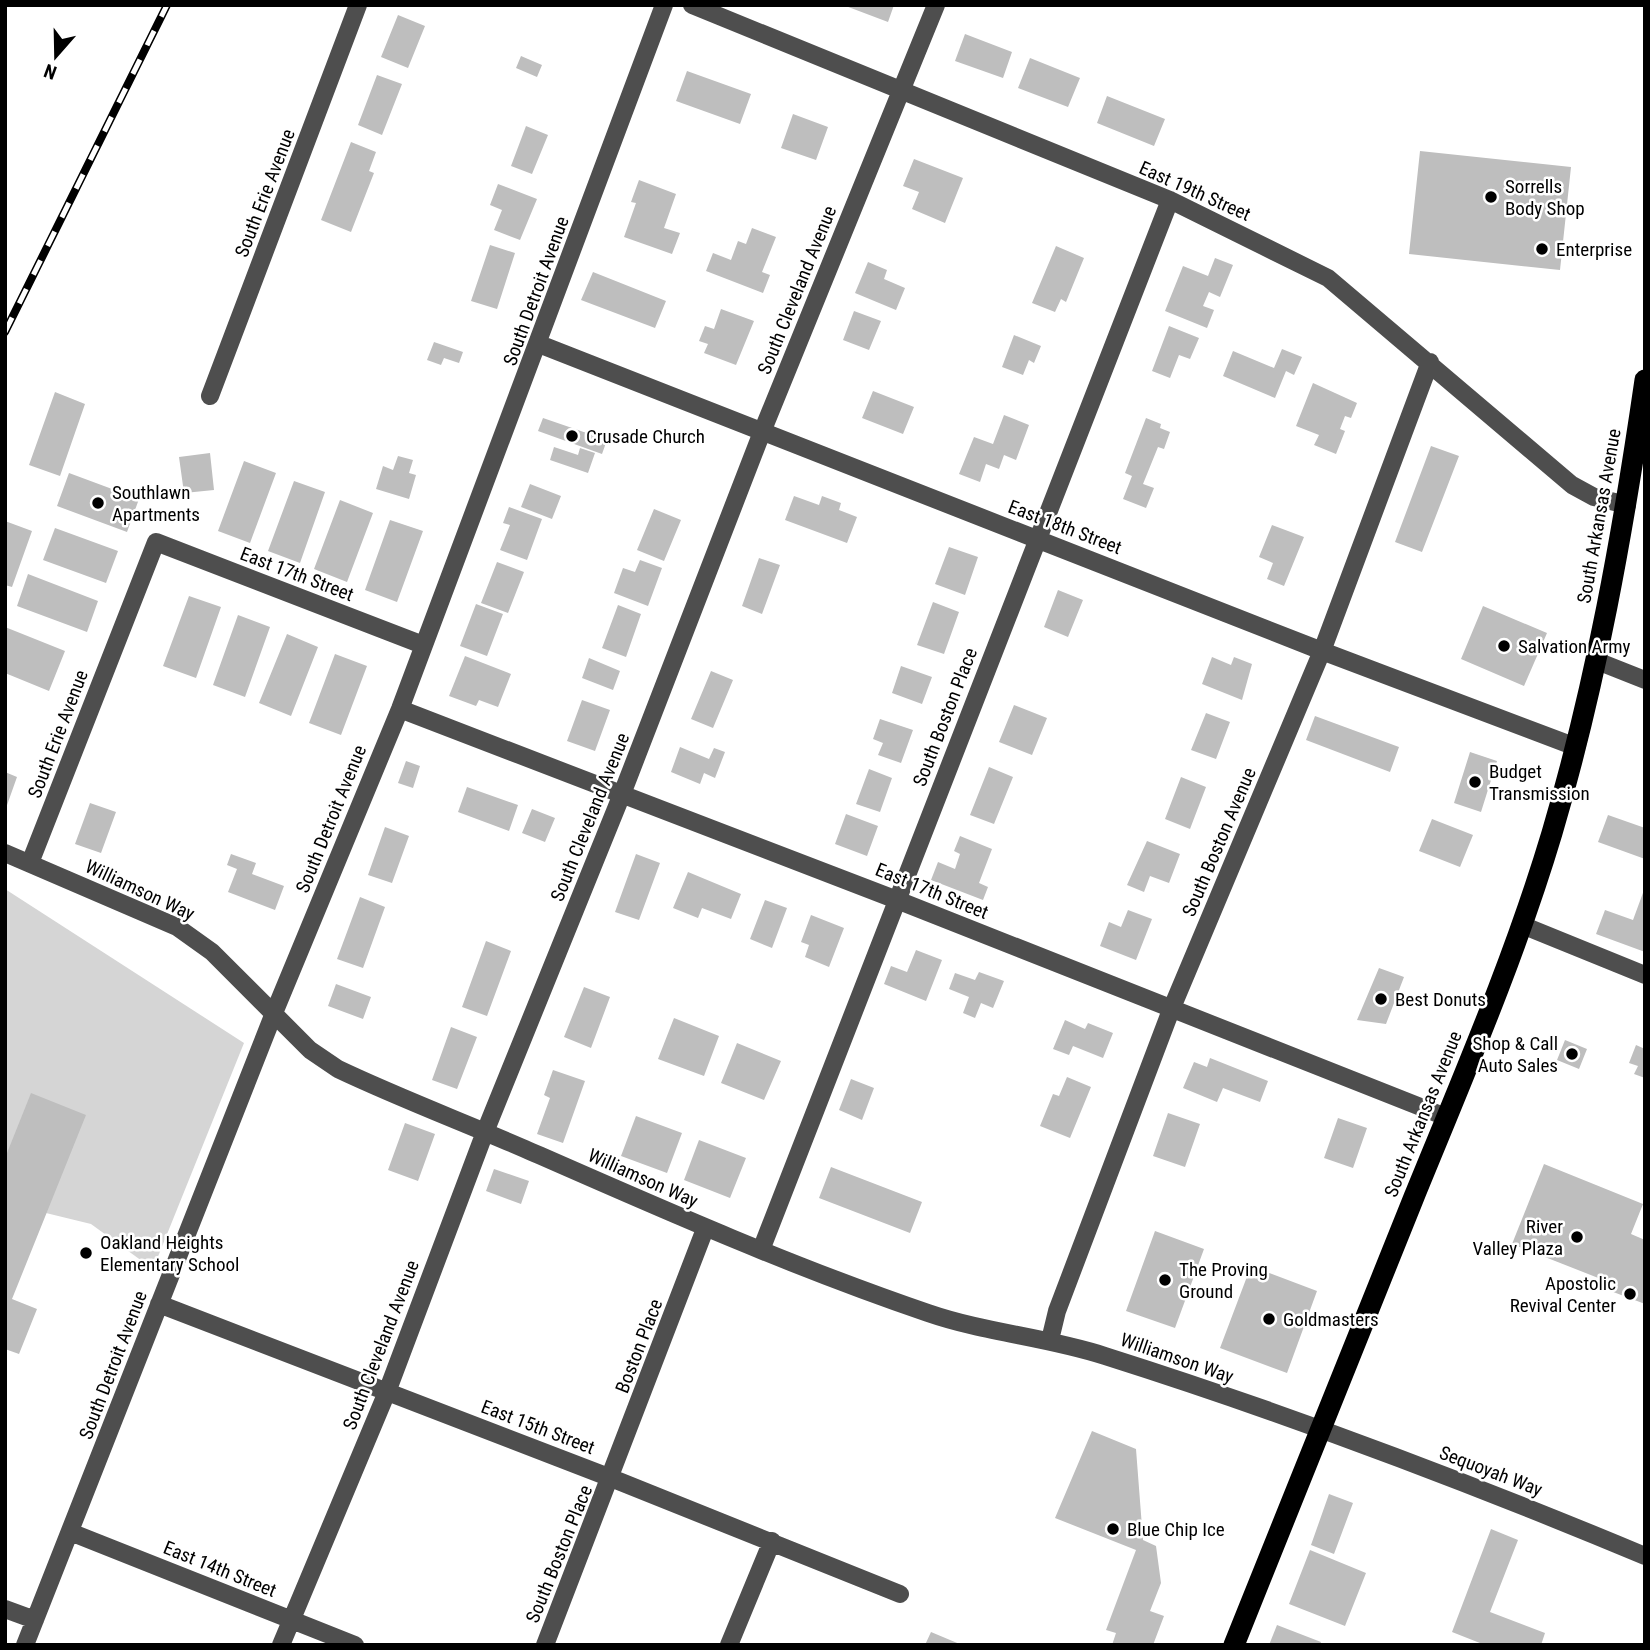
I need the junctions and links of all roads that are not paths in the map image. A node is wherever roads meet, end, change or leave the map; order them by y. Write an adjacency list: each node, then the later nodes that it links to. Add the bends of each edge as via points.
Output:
1 (358, 5): 10 (street, South Erie Avenue)
2 (664, 5): 7 (street, South Detroit Avenue)
3 (692, 5): 5 (street, East 19th Street)
4 (936, 5): 5 (street, South Cleveland Avenue)
5 (900, 90): 6 (street, East 19th Street); 11 (street, South Cleveland Avenue)
6 (1170, 200): 8 (street, East 19th Street, via 1328,278); 13 (street, South Boston Place)
7 (539, 344): 11 (street, East 18th Street); 15 (street, South Detroit Avenue)
8 (1430, 362): 12 (street, East 19th Street, via 1573,485 1594,497); 16 (street, South Boston Avenue)
9 (1645, 380): 12 (highway, South Arkansas Avenue)
10 (210, 396)
11 (762, 432): 13 (street, East 18th Street); 21 (street, South Cleveland Avenue)
12 (1627, 505): 17 (highway, South Arkansas Avenue)
13 (1036, 538): 16 (street, East 18th Street); 24 (street, South Boston Place)
14 (156, 542): 15 (street, East 17th Street); 23 (street, South Erie Avenue)
15 (423, 645): 19 (street, South Detroit Avenue)
16 (1322, 651): 20 (street, East 18th Street); 27 (street, South Boston Avenue)
17 (1597, 661): 18 (street); 20 (highway, South Arkansas Avenue)
18 (1645, 680)
19 (400, 709): 21 (street, East 17th Street); 28 (street, South Detroit Avenue)
20 (1576, 747): 25 (highway, South Arkansas Avenue)
21 (622, 794): 24 (street, East 17th Street); 30 (street, South Cleveland Avenue)
22 (5, 853): 23 (street, Williamson Way)
23 (30, 863): 28 (street, Williamson Way, via 177,927 212,952)
24 (897, 900): 27 (street, East 17th Street); 32 (street, South Boston Place)
25 (1522, 925): 26 (street); 29 (highway, South Arkansas Avenue)
26 (1645, 975)
27 (1171, 1010): 29 (street, East 17th Street); 34 (street, South Boston Avenue)
28 (274, 1013): 30 (street, Williamson Way, via 338,1069); 33 (street, South Detroit Avenue)
29 (1446, 1117): 36 (highway, South Arkansas Avenue)
30 (485, 1132): 31 (street, Williamson Way); 35 (street, South Cleveland Avenue)
31 (705, 1228): 32 (street, Williamson Way); 37 (street, Boston Place)
32 (761, 1250): 34 (street, Williamson Way, via 930,1314)
33 (159, 1304): 35 (street, East 15th Street); 38 (street, South Detroit Avenue)
34 (1050, 1339): 36 (street, Williamson Way)
35 (387, 1392): 37 (street, East 15th Street); 44 (street, South Cleveland Avenue)
36 (1321, 1429): 40 (street, Sequoyah Way); 50 (highway, South Arkansas Avenue)
37 (611, 1478): 39 (street, East 15th Street); 48 (street, South Boston Place)
38 (69, 1532): 43 (street, South Detroit Avenue); 44 (street, East 14th Street)
39 (772, 1541): 41 (street, East 15th Street); 49 (street)
40 (1645, 1556)
41 (901, 1594)
42 (5, 1609): 43 (street)
43 (35, 1620): 45 (street, South Detroit Avenue)
44 (292, 1620): 46 (street, South Cleveland Avenue); 47 (street, East 14th Street)
45 (25, 1645)
46 (281, 1645)
47 (355, 1645)
48 (545, 1645)
49 (729, 1645)
50 (1234, 1645)

